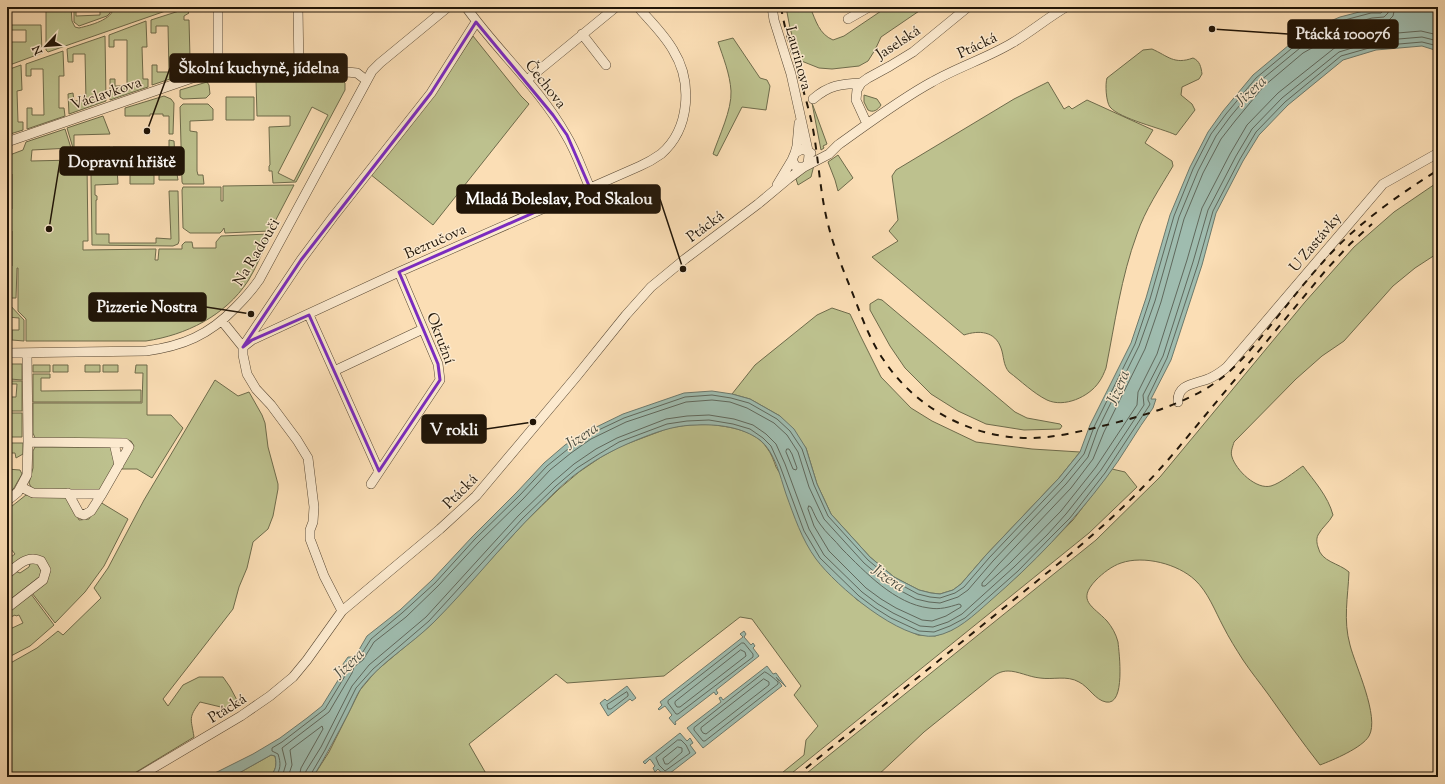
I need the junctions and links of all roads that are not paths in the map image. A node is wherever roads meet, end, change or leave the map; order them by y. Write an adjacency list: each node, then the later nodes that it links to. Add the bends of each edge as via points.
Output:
1 (218, 7): 16 (street)
2 (298, 7): 15 (street)
3 (448, 7): 17 (street, via 380,63)
4 (466, 7): 12 (street, Čechova)
5 (616, 7): 13 (street)
6 (638, 7): 29 (street, Bezručova, via 678,58 687,95 680,128 662,153 652,160)
7 (772, 7): 21 (street, Laurinova, via 791,74)
8 (869, 7): 11 (street)
9 (968, 7): 19 (street, Jaselská, via 913,52)
10 (1066, 7): 22 (street, Ptácká, via 1022,38 932,82)
11 (848, 19)
12 (476, 22): 18 (street, Čechova); 35 (street, via 431,93 306,254)
13 (582, 34): 14 (street); 18 (street)
14 (606, 66)
15 (299, 73): 16 (street, Václavkova); 17 (street, Václavkova, via 353,72)
16 (218, 74): 23 (street, Václavkova, via 197,76)
17 (366, 80): 33 (street, Na Radouči, via 259,280)
18 (527, 80): 29 (street, Čechova, via 566,135)
19 (861, 83): 20 (street, Jaselská, via 833,86); 22 (street, via 856,100)
20 (814, 99)
21 (799, 116): 25 (street, Laurinova); 27 (street, Laurinova)
22 (867, 124): 24 (street, Ptácká)
23 (7, 142)
24 (838, 145): 25 (street, Ptácká, via 817,153); 28 (street, Ptácká, via 829,154)
25 (808, 152): 27 (street, via 802,149); 28 (street, via 808,164)
26 (1438, 153): 39 (street, U Zastávky, via 1383,184 1227,367 1212,378 1187,386 1180,393)
27 (794, 157): 28 (street, via 796,167); 30 (street, Ptácká)
28 (804, 167): 30 (street, Ptácká)
29 (590, 188): 31 (street, Bezručova)
30 (774, 192): 51 (street, Ptácká, via 656,283 633,306 572,383 476,496)
31 (399, 272): 32 (street, Bezručova); 34 (street, Okružní)
32 (309, 315): 35 (street, Bezručova, via 252,340); 38 (street)
33 (222, 321): 35 (street); 37 (street, Na Radouči, via 194,339 157,350)
34 (423, 329): 38 (street); 43 (street, Okružní, via 438,364 440,380)
35 (243, 347): 51 (street, via 247,374 308,458 314,507 310,539 324,576)
36 (7, 353): 37 (street, Na Radouči)
37 (27, 353): 40 (street)
38 (334, 371): 43 (street)
39 (1178, 402)
40 (28, 442): 41 (street); 45 (street, via 27,475)
41 (114, 443): 42 (street); 42 (street, via 125,443 129,447)
42 (119, 465): 47 (street)
43 (379, 471): 44 (street, Okružní)
44 (371, 484)
45 (21, 487): 46 (street, via 33,493); 48 (street)
46 (68, 493): 47 (street); 47 (street, via 79,513 84,515 91,511)
47 (102, 494)
48 (7, 501)
49 (7, 573): 50 (street, via 31,558 41,561 46,570 43,580)
50 (7, 608)
51 (342, 611): 52 (street, Ptácká, via 293,677 270,696)
52 (138, 777)

